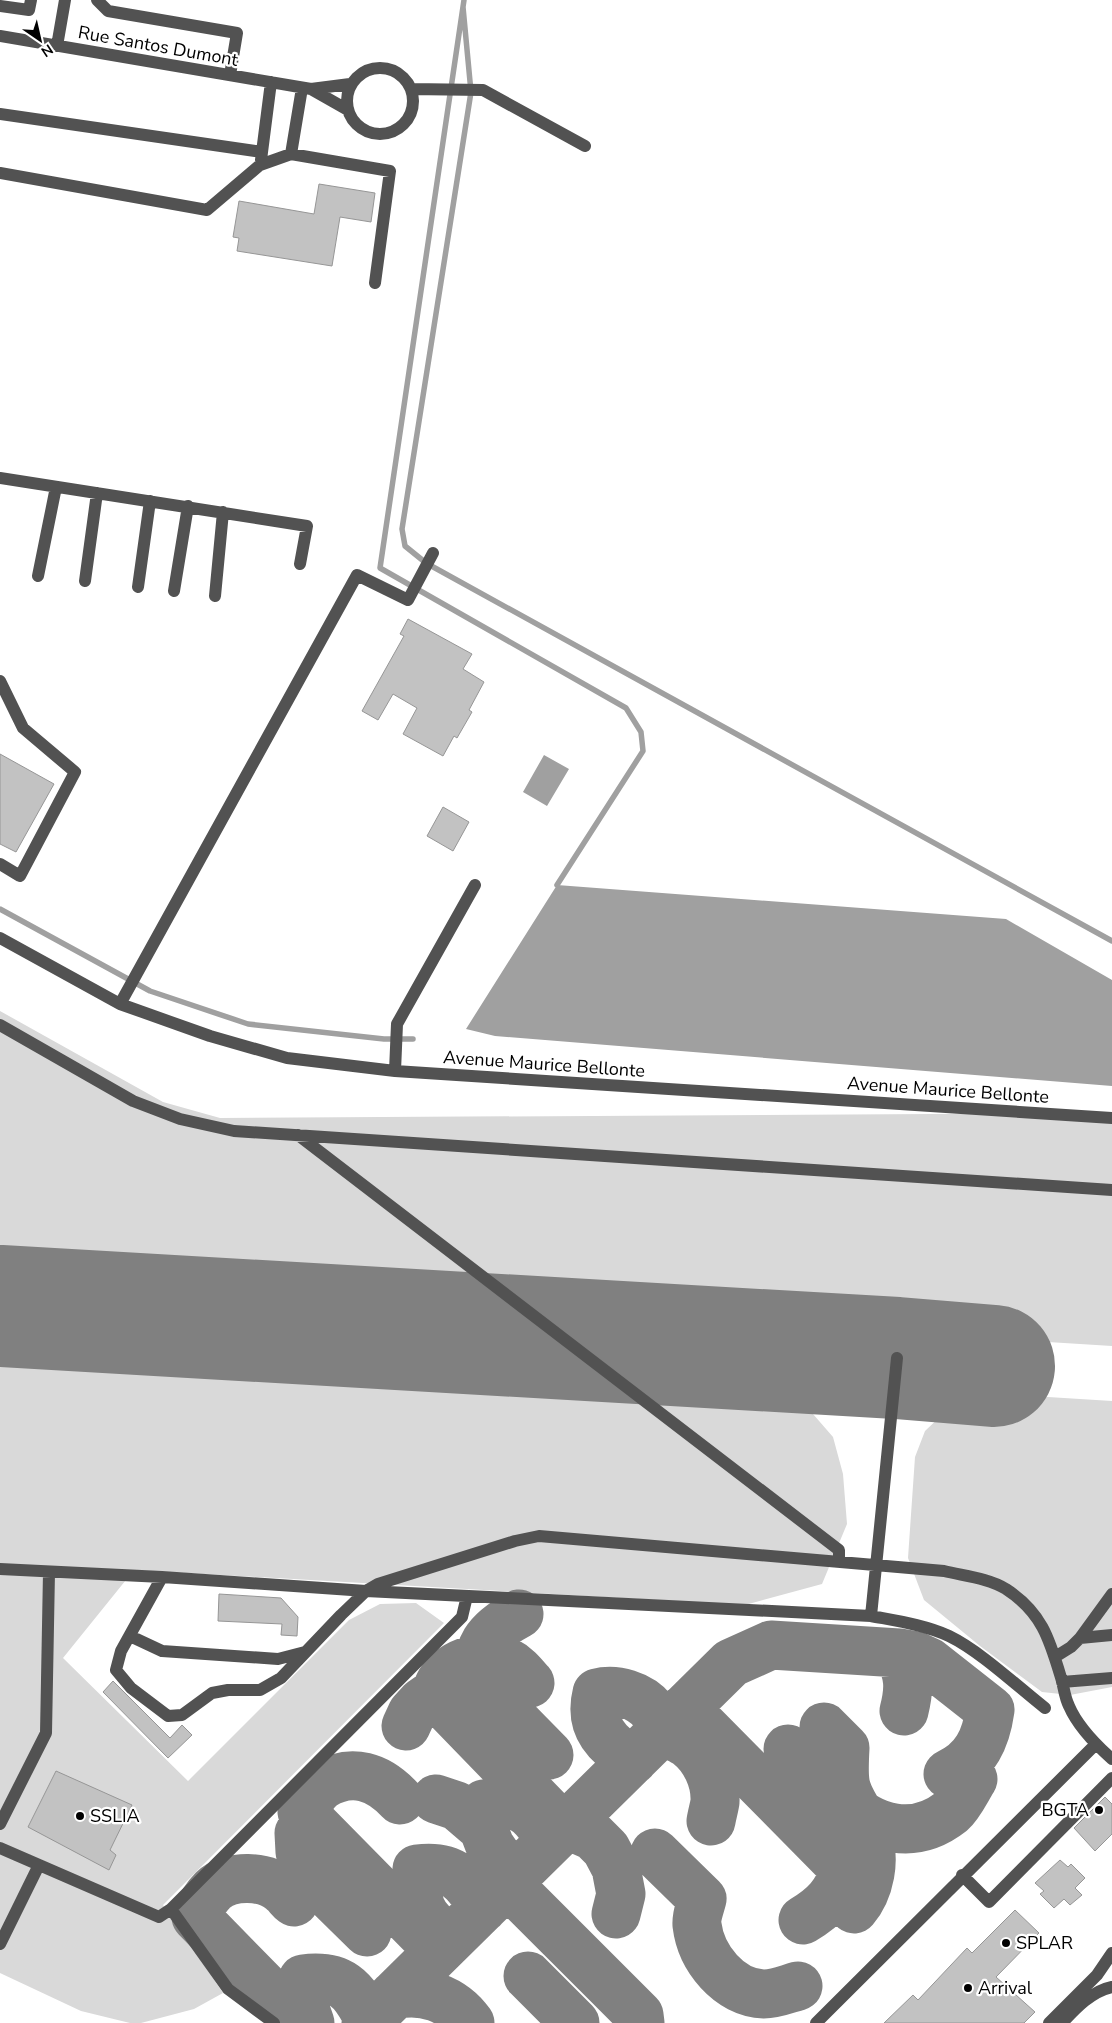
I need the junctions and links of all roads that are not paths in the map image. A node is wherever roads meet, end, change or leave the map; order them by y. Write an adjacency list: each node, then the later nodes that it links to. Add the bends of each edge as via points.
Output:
1 (31, 0): 4 (street, via 29,10)
2 (65, 0): 6 (street)
3 (98, 0): 7 (street, via 108,12 237,33)
4 (0, 6)
5 (0, 36): 6 (street, Rue Santos Dumont)
6 (57, 46): 7 (street, Rue Santos Dumont)
7 (230, 75): 8 (street, Rue Santos Dumont)
8 (271, 82): 10 (street, Rue Santos Dumont); 16 (street)
9 (350, 84): 10 (street); 11 (street, via 362,73 380,68 398,73); 12 (street)
10 (306, 88): 12 (street); 15 (street)
11 (411, 89): 12 (street, via 412,112 405,123 391,132 373,134 364,130); 14 (street, via 483,90)
12 (348, 110)
13 (0, 114): 16 (street)
14 (585, 146)
15 (291, 154): 16 (street); 18 (street, via 390,171)
16 (261, 159): 17 (street, via 207,210)
17 (0, 173)
18 (375, 282)
19 (0, 478): 20 (street)
20 (56, 487): 21 (street); 27 (street)
21 (97, 493): 22 (street); 28 (street)
22 (150, 501): 23 (street); 29 (street)
23 (188, 506): 24 (street); 30 (street)
24 (224, 512): 26 (street, via 307,526); 31 (street)
25 (433, 553): 36 (street, via 408,600 357,575)
26 (300, 564)
27 (38, 576)
28 (85, 581)
29 (138, 587)
30 (174, 591)
31 (215, 596)
32 (0, 681): 33 (street, via 22,728 75,772 20,876)
33 (0, 864)
34 (475, 885): 38 (street, via 397,1026)
35 (0, 938): 36 (street, Avenue Maurice Bellonte)
36 (120, 1004): 38 (street, Avenue Maurice Bellonte, via 210,1036 287,1058)
37 (0, 1025): 40 (street, via 134,1101 180,1119 234,1131)
38 (395, 1071): 39 (street, Avenue Maurice Bellonte)
39 (1112, 1118)
40 (298, 1135): 41 (street); 43 (street, via 839,1550)
41 (1112, 1190)
42 (897, 1358): 44 (street)
43 (839, 1562): 44 (street); 48 (street, via 539,1536 437,1565)
44 (875, 1566): 51 (street); 56 (street, via 944,1571 988,1581 1005,1589 1040,1621)
45 (0, 1569): 46 (street)
46 (49, 1572): 47 (street); 63 (street, via 46,1733)
47 (162, 1577): 48 (street); 53 (street)
48 (366, 1591): 50 (street); 55 (street)
49 (1112, 1594): 54 (street)
50 (467, 1596): 51 (street); 67 (street, via 462,1617)
51 (871, 1616): 59 (street, via 949,1636 978,1654)
52 (1112, 1635): 54 (street)
53 (130, 1636): 55 (street, via 162,1651 278,1659); 55 (street, via 121,1651 116,1670 131,1688 168,1716 182,1715 212,1693 260,1690 281,1678)
54 (1080, 1638): 56 (street)
55 (305, 1652)
56 (1055, 1657): 58 (street)
57 (1112, 1678): 58 (street)
58 (1062, 1682): 60 (street, via 1069,1706)
59 (1045, 1708)
60 (1095, 1745): 61 (street); 66 (street)
61 (1112, 1759)
62 (1112, 1778): 66 (street, via 989,1902)
63 (0, 1824)
64 (0, 1848): 65 (street)
65 (39, 1865): 67 (street, via 159,1917); 68 (street)
66 (962, 1876): 72 (street)
67 (171, 1909): 71 (street, via 228,1989)
68 (0, 1944)
69 (1112, 1953): 73 (street, via 1097,1975)
70 (1112, 1987): 74 (street, via 1100,1990)
71 (274, 2023)
72 (816, 2023)
73 (1049, 2023)
74 (1062, 2023)

